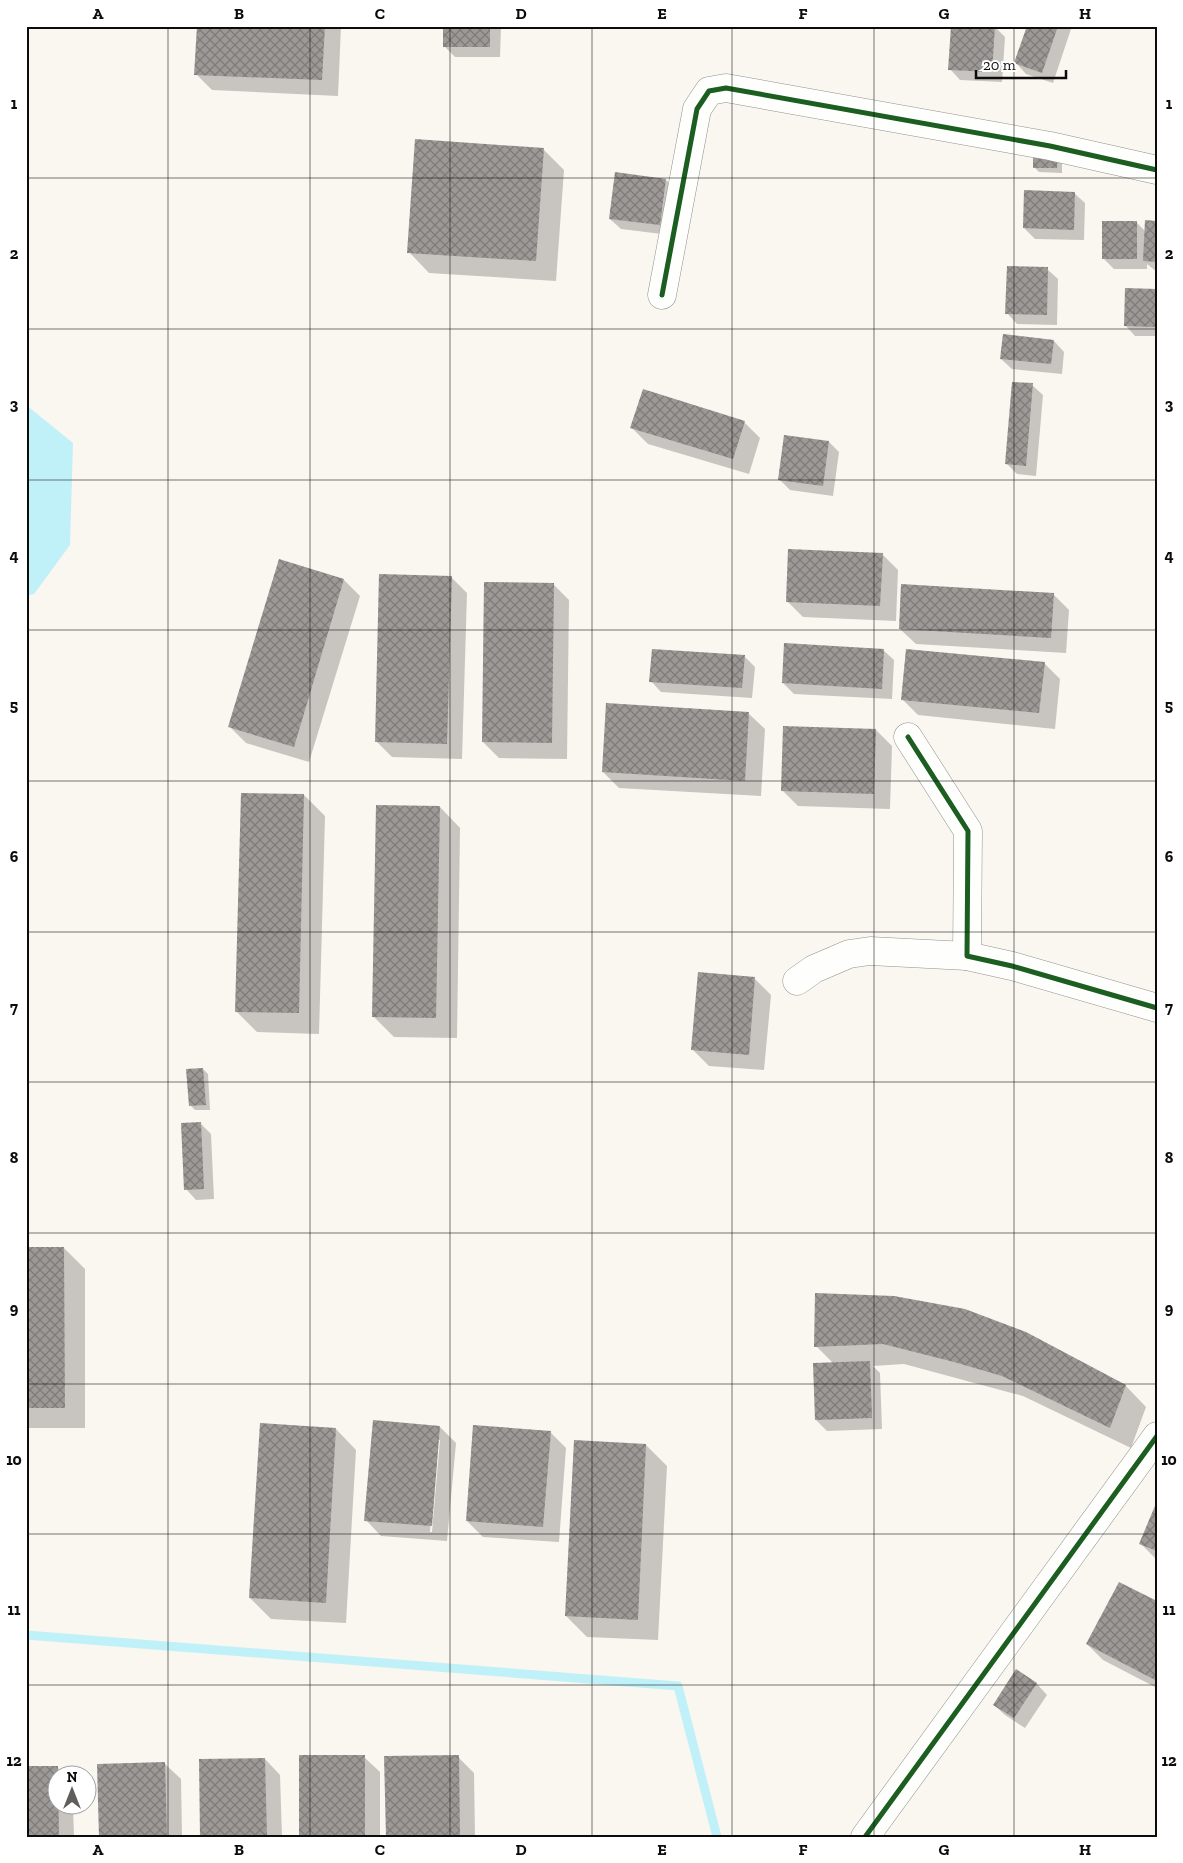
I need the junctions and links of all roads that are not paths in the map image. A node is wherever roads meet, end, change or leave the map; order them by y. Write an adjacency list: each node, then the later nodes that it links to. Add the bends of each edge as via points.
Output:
1 (1157, 170): 2 (street, via 1050,146 726,88 709,91 697,109)
2 (662, 295)
3 (908, 737): 4 (street, via 968,831)
4 (967, 956): 5 (street, via 870,951 849,954 814,969); 6 (street)
5 (797, 981)
6 (1157, 1008)
7 (1157, 1436): 8 (street)
8 (865, 1837)

